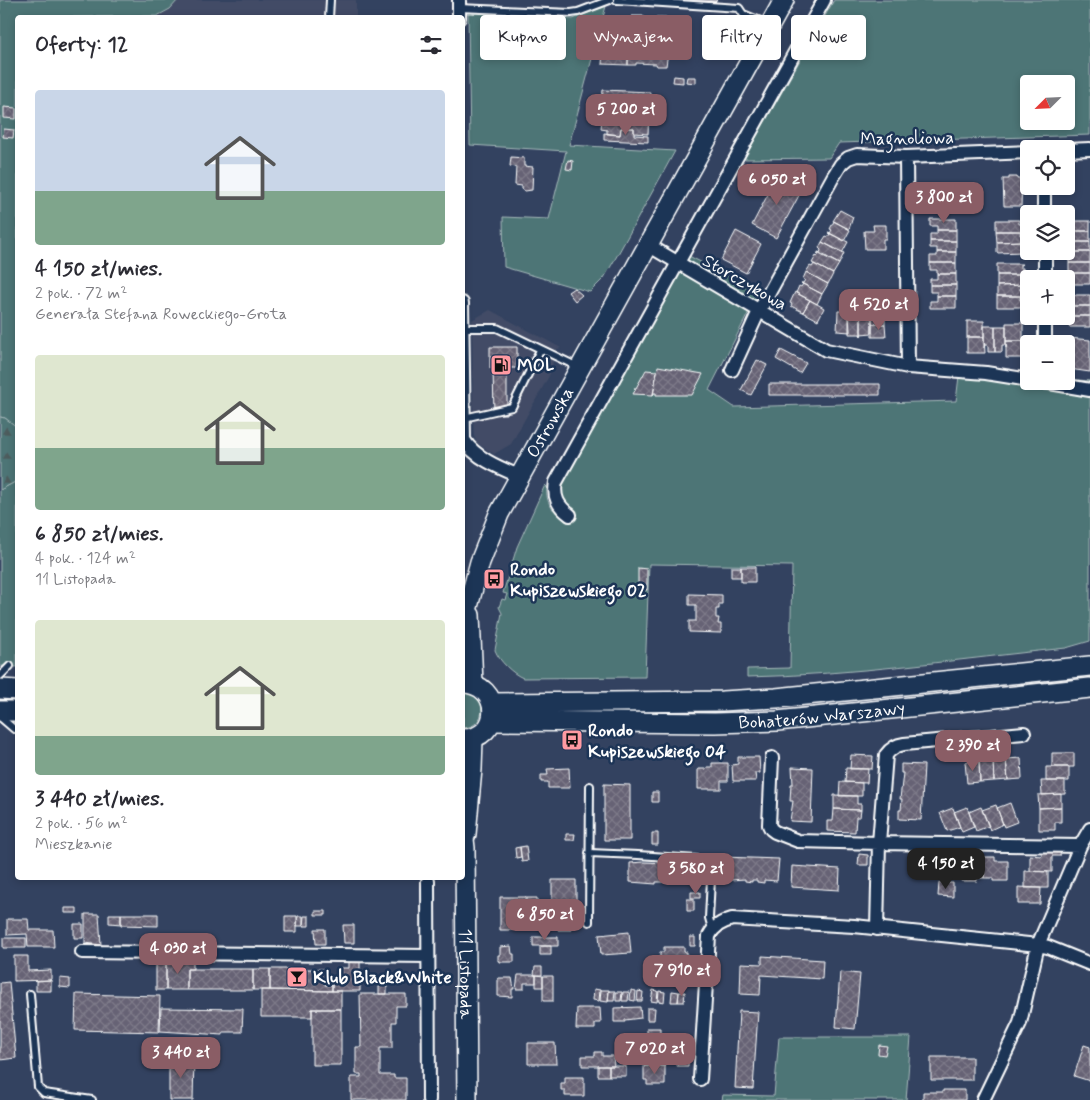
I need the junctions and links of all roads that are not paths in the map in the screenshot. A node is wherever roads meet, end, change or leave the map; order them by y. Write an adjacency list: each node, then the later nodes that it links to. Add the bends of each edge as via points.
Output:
1 (330, 0): 7 (lane)
2 (610, 0): 6 (lane, via 571,13)
3 (618, 0): 8 (lane, via 739,8)
4 (784, 0): 9 (main road, Ostrowska)
5 (824, 0): 16 (street, Ostrowska)
6 (459, 9)
7 (329, 15)
8 (746, 15)
9 (776, 15)
10 (751, 60): 15 (main road, Ostrowska)
11 (1090, 149): 12 (street)
12 (1075, 150)
13 (1020, 152): 14 (street, Magnoliowa)
14 (906, 157): 17 (street, Magnoliowa, via 857,155 841,164); 20 (street)
15 (648, 245): 16 (street); 21 (main road, Ostrowska)
16 (677, 263): 17 (street, Storczykowa); 29 (street, Ostrowska, via 556,482 556,500)
17 (759, 311): 20 (street, Storczykowa, via 826,350); 22 (street, Magnoliowa)
18 (465, 328): 19 (lane, via 497,328)
19 (540, 350): 21 (lane); 26 (lane, via 512,407)
20 (908, 367): 23 (street, Storczykowa)
21 (579, 368): 28 (main road, Ostrowska)
22 (732, 370)
23 (1020, 379)
24 (1075, 387): 25 (street)
25 (1090, 390)
26 (465, 418)
27 (465, 442): 28 (street, via 469,448)
28 (519, 476): 30 (main road, Ostrowska, via 499,514 480,562)
29 (570, 515)
30 (469, 605): 31 (main road, Ostrowska); 35 (main road, Ostrowska)
31 (465, 619)
32 (10, 666): 34 (lane)
33 (1090, 666): 40 (main road, Bohaterów Warszawy, via 776,698)
34 (0, 676)
35 (468, 683): 40 (main road, via 482,688 488,695)
36 (1090, 688): 40 (main road, Bohaterów Warszawy, via 777,721 715,723)
37 (0, 689): 38 (main road)
38 (15, 690)
39 (0, 711): 42 (main road)
40 (492, 712): 45 (main road, via 488,729)
41 (0, 717): 43 (lane)
42 (15, 719)
43 (15, 720)
44 (1024, 733): 49 (street, via 904,744 890,750 886,755)
45 (468, 739): 51 (main road, 11 Listopada, via 472,769)
46 (772, 758): 49 (street, via 770,829 798,841)
47 (590, 786): 52 (lane)
48 (1090, 828): 50 (street)
49 (879, 844): 50 (street); 55 (street)
50 (1080, 846): 57 (street)
51 (465, 848): 65 (main road, 11 Listopada)
52 (589, 853): 54 (lane); 56 (lane, via 712,860 709,918)
53 (428, 881): 59 (street)
54 (588, 922)
55 (877, 928): 56 (street, via 732,919); 57 (street)
56 (712, 929): 62 (street)
57 (1038, 945): 60 (street); 66 (street, via 1020,1023)
58 (82, 952): 59 (street)
59 (428, 956): 64 (street)
60 (1090, 964)
61 (30, 994): 63 (lane, via 38,1087 44,1093)
62 (700, 1079)
63 (92, 1100)
64 (429, 1100)
65 (467, 1100)
66 (983, 1100)

